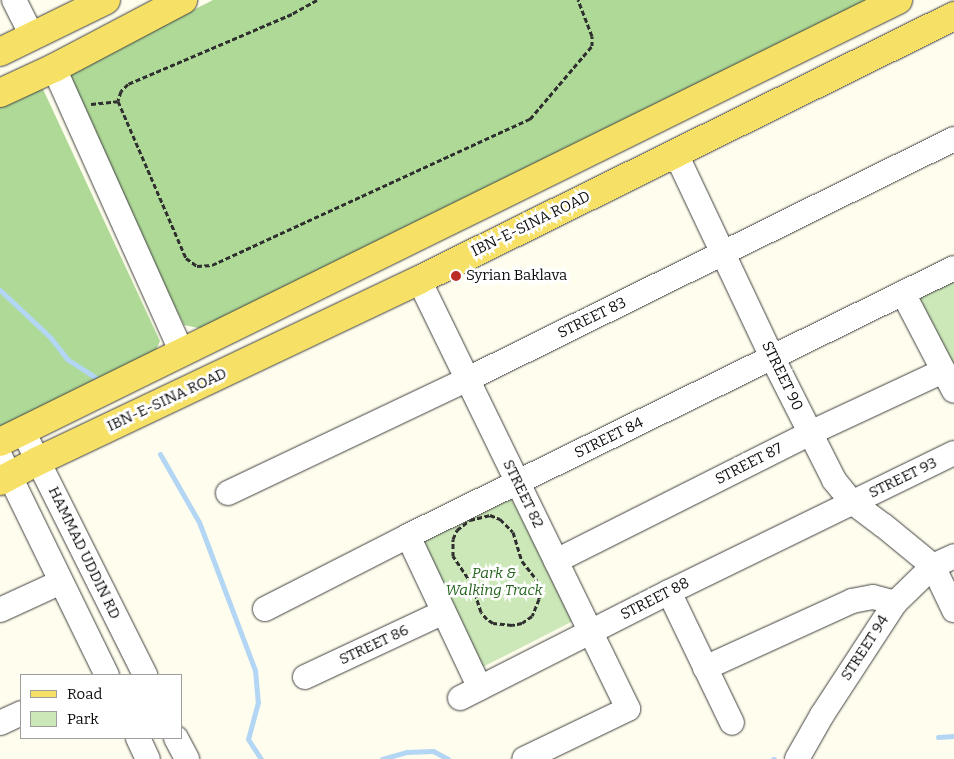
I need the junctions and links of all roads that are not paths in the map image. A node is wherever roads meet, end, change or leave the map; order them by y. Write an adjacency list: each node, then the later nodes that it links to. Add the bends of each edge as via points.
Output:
1 (14, 0): 8 (street)
2 (106, 0): 8 (main road)
3 (112, 0): 7 (main road)
4 (183, 0): 7 (main road)
5 (898, 0): 18 (main road)
6 (954, 16): 13 (main road, IBN-E-SINA ROAD)
7 (127, 28): 10 (main road)
8 (32, 36): 9 (main road)
9 (0, 52)
10 (54, 68): 11 (main road); 20 (street)
11 (0, 92)
12 (954, 138): 14 (street, STREET 83)
13 (676, 152): 14 (street, STREET 90); 16 (main road, IBN-E-SINA ROAD)
14 (724, 254): 21 (street, STREET 90); 22 (street, STREET 83)
15 (954, 268): 17 (street, STREET 84)
16 (419, 280): 19 (main road, IBN-E-SINA ROAD); 22 (street, STREET 82)
17 (903, 293): 21 (street, STREET 84); 23 (street)
18 (272, 308): 19 (main road); 20 (main road)
19 (287, 343): 27 (main road, IBN-E-SINA ROAD)
20 (182, 353): 25 (main road)
21 (773, 359): 24 (street, STREET 90); 29 (street, STREET 84)
22 (468, 379): 29 (street, STREET 82); 30 (street, STREET 83)
23 (949, 381): 24 (street, STREET 87)
24 (810, 433): 31 (street, STREET 90, via 834,480); 34 (street, STREET 87)
25 (12, 437): 27 (street, HAMMAD UDDIN RD)
26 (954, 453): 31 (street, STREET 93)
27 (38, 461): 28 (main road, IBN-E-SINA ROAD); 44 (street, HAMMAD UDDIN RD)
28 (3, 471): 36 (street)
29 (518, 483): 32 (street, STREET 84); 34 (street, STREET 82)
30 (228, 494)
31 (852, 502): 35 (street, STREET 90); 37 (street, STREET 88)
32 (408, 536): 39 (street, STREET 84); 42 (street)
33 (954, 556): 35 (street, STREET 94)
34 (556, 562): 43 (street, STREET 82)
35 (933, 566): 38 (street, STREET 94); 41 (street)
36 (62, 582): 40 (street); 46 (street)
37 (669, 592): 43 (street, STREET 88); 45 (street)
38 (895, 603): 45 (street, via 873,597 852,601); 56 (street, STREET 94)
39 (265, 609)
40 (0, 610)
41 (954, 610)
42 (444, 612): 43 (street, STREET 88, via 470,693); 47 (street, STREET 86)
43 (590, 631): 55 (street, STREET 82, via 628,709)
44 (141, 667): 46 (street)
45 (705, 668): 50 (street)
46 (104, 674)
47 (305, 677)
48 (20, 713): 49 (street)
49 (0, 723)
50 (732, 723)
51 (138, 739): 53 (street)
52 (177, 739): 54 (street)
53 (148, 759)
54 (187, 759)
55 (524, 759)
56 (797, 759)

